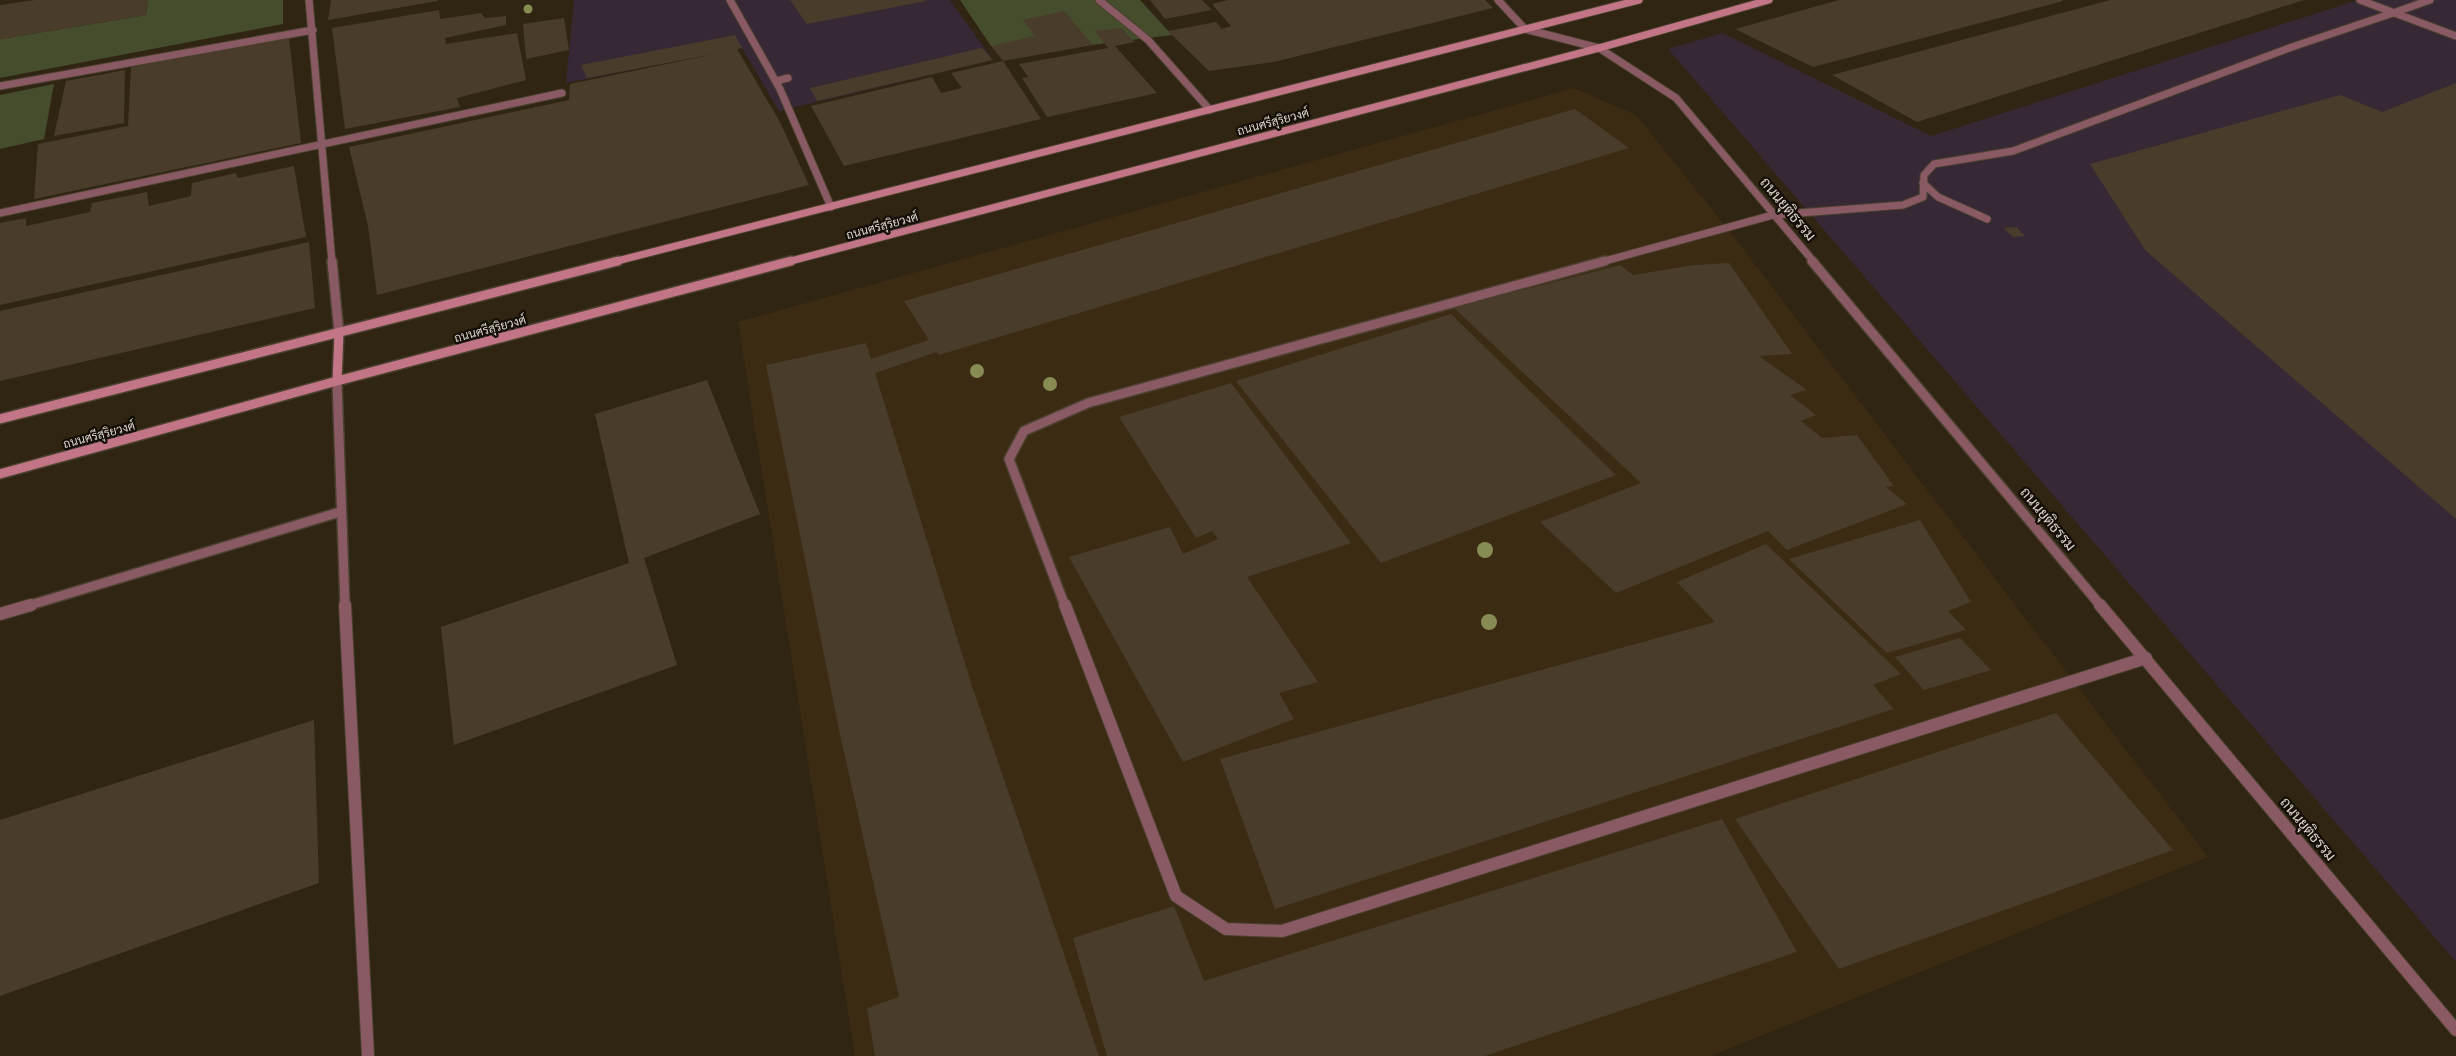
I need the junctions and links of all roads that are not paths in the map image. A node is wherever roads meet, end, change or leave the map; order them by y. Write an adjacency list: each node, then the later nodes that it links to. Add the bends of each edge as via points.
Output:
1 (309, 0): 11 (street)
2 (730, 0): 15 (street)
3 (1099, 0): 18 (street, via 1148,40)
4 (1498, 0): 10 (street)
5 (1639, 0): 10 (main road, ถนนศรีสุริยวงศ์)
6 (1769, 0): 13 (main road, ถนนศรีสุริยวงศ์)
7 (2360, 0): 9 (street)
8 (2430, 0): 9 (street)
9 (2393, 12): 12 (street); 20 (street, via 2013,151 1934,164 1926,169)
10 (1525, 29): 13 (street, ถนนยุติธรรม); 18 (main road, ถนนศรีสุริยวงศ์)
11 (313, 30): 16 (street); 19 (street)
12 (2456, 36)
13 (1599, 48): 23 (street, ถนนยุติธรรม, via 1676,98); 26 (main road, ถนนศรีสุริยวงศ์)
14 (788, 78): 15 (street)
15 (776, 81): 21 (street)
16 (0, 86)
17 (562, 93): 19 (street)
18 (1210, 110): 21 (main road, ถนนศรีสุริยวงศ์)
19 (320, 146): 22 (street); 25 (street)
20 (1923, 183): 23 (street, via 1924,197 1903,205); 24 (street, via 1943,200)
21 (831, 207): 25 (main road, ถนนศรีสุริยวงศ์)
22 (0, 213)
23 (1773, 215): 31 (street, ถนนยุติธรรม); 31 (street, via 1088,403 1024,430 1009,458 1176,896 1226,929 1282,931)
24 (1987, 219)
25 (339, 333): 26 (main road); 27 (main road, ถนนศรีสุริยวงศ์)
26 (337, 381): 28 (main road, ถนนศรีสุริยวงศ์); 29 (street)
27 (0, 419)
28 (0, 474)
29 (340, 512): 30 (street); 33 (street)
30 (0, 614)
31 (2146, 658): 32 (street, ถนนยุติธรรม)
32 (2456, 1030)
33 (368, 1056)

